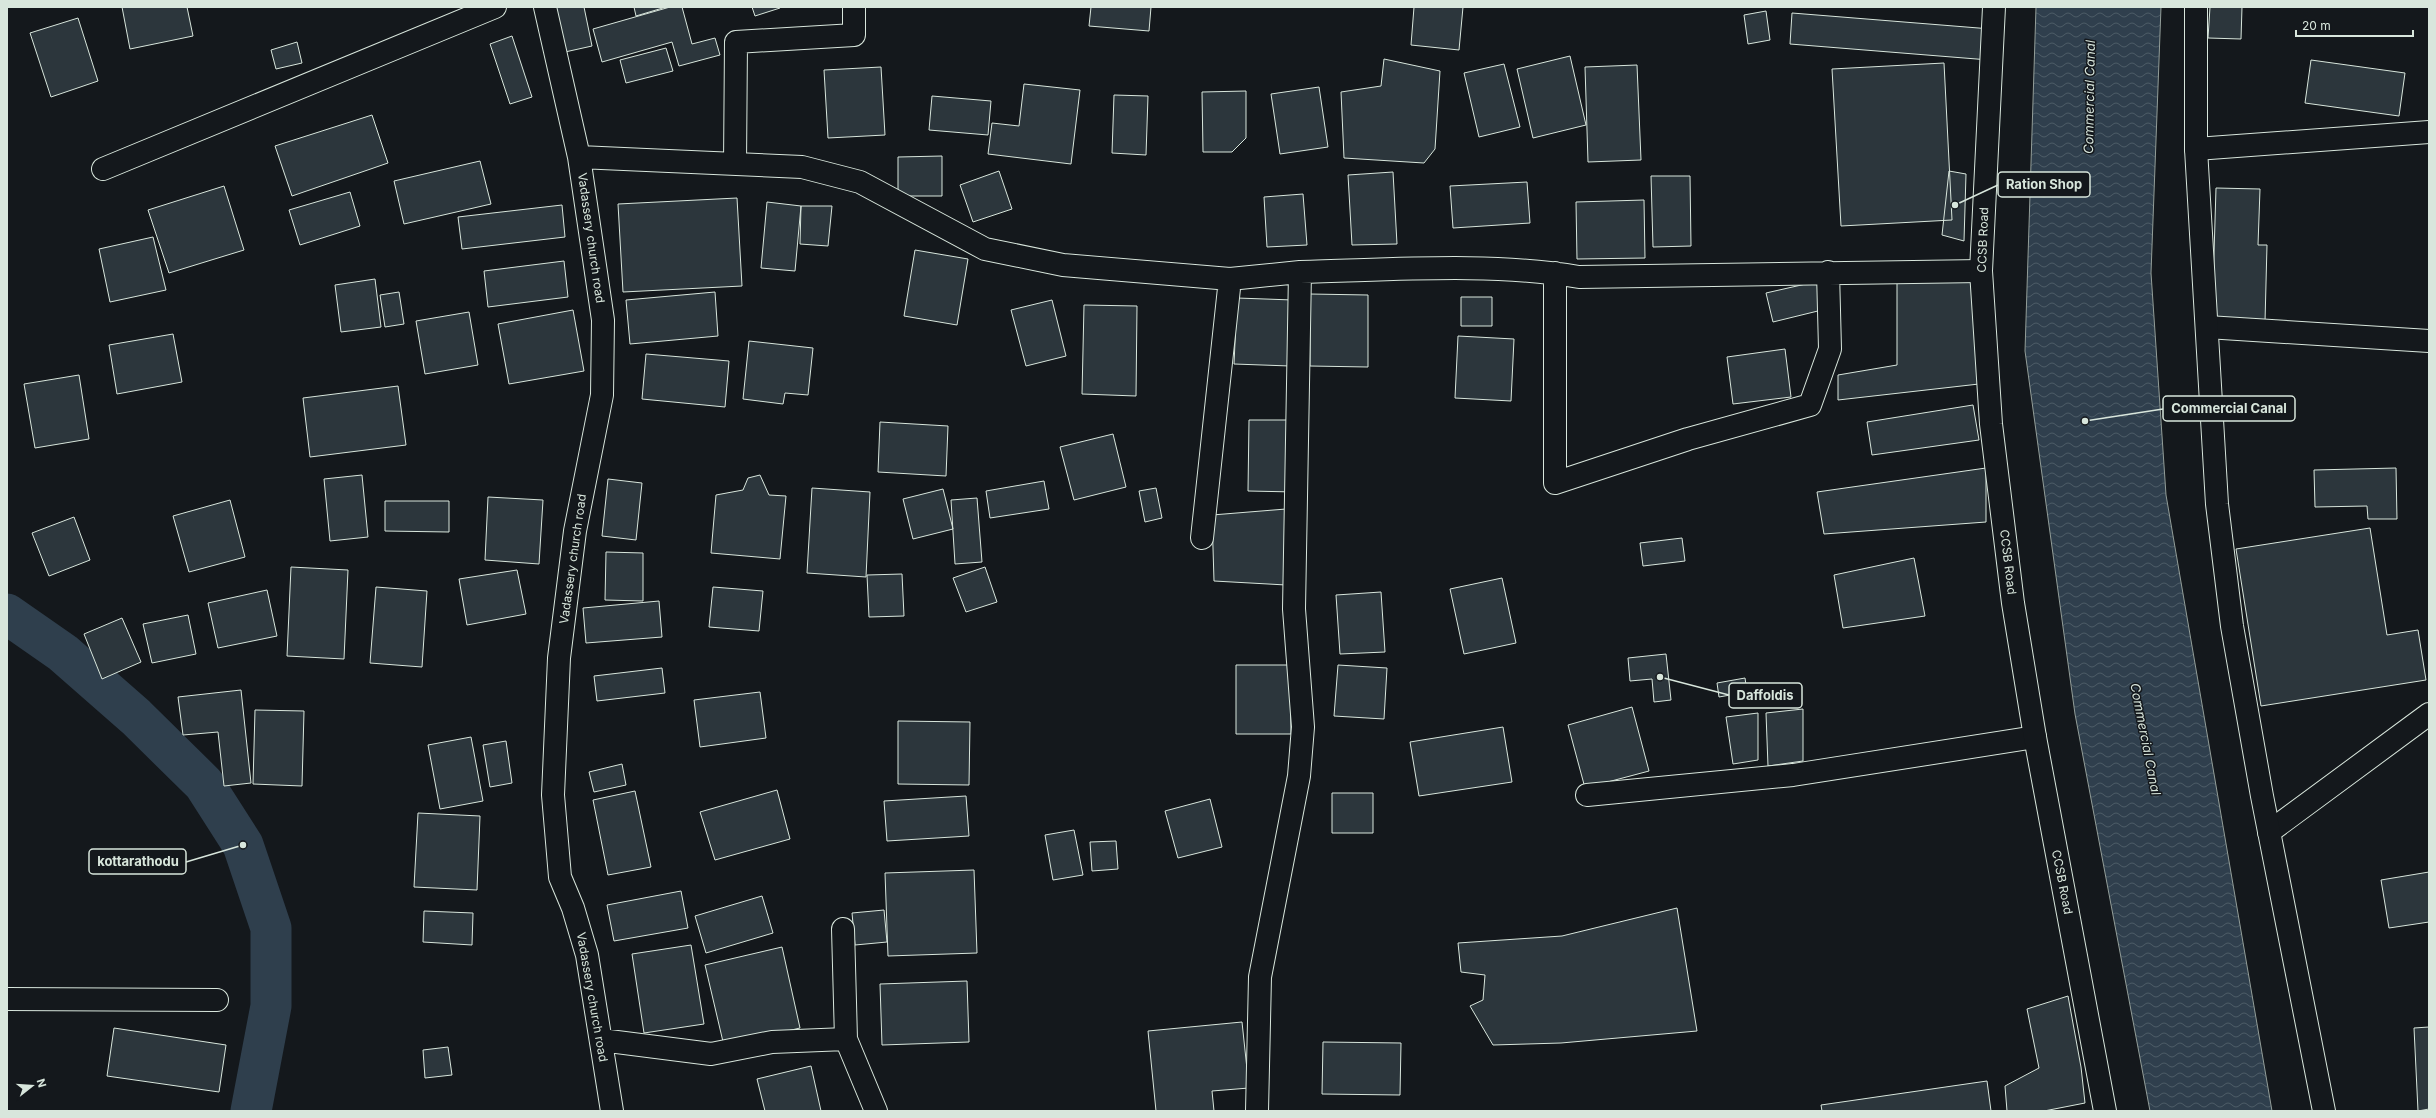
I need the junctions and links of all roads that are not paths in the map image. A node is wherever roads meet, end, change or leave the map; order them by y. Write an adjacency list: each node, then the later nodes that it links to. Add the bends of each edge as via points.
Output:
1 (495, 7): 10 (street)
2 (545, 7): 8 (street, Vadassery church road)
3 (854, 7): 9 (street, via 854,35 736,42)
4 (1994, 7): 11 (street, CCSB Road)
5 (2196, 7): 7 (street)
6 (2429, 132): 7 (street)
7 (2196, 149): 16 (street)
8 (579, 157): 9 (street); 27 (street, Vadassery church road, via 603,320 602,395 574,531 561,643 553,795 560,877 574,908 587,955)
9 (735, 164): 15 (street, via 802,167 860,182 985,249 1063,265)
10 (103, 169)
11 (1981, 271): 13 (street); 20 (street, CCSB Road, via 1991,424 2013,603)
12 (1300, 272): 14 (street, via 1480,268); 15 (street); 30 (street, via 1294,609 1303,727 1299,776 1260,977)
13 (1828, 272): 14 (street, via 1579,277); 14 (street, via 1830,349 1810,405 1688,439 1555,483)
14 (1555, 273)
15 (1230, 279): 18 (street)
16 (2207, 327): 17 (street); 22 (street, via 2217,504 2231,618)
17 (2429, 341)
18 (1202, 538)
19 (2429, 714): 22 (street)
20 (2035, 737): 21 (street, via 1793,775); 31 (street, CCSB Road)
21 (1587, 795)
22 (2269, 832): 32 (street)
23 (842, 929): 26 (street)
24 (7, 999): 25 (street)
25 (217, 1000)
26 (846, 1039): 27 (street, via 772,1042 711,1054); 29 (street)
27 (600, 1040): 28 (street, Vadassery church road)
28 (612, 1111)
29 (876, 1111)
30 (1257, 1111)
31 (2105, 1111)
32 (2324, 1111)

